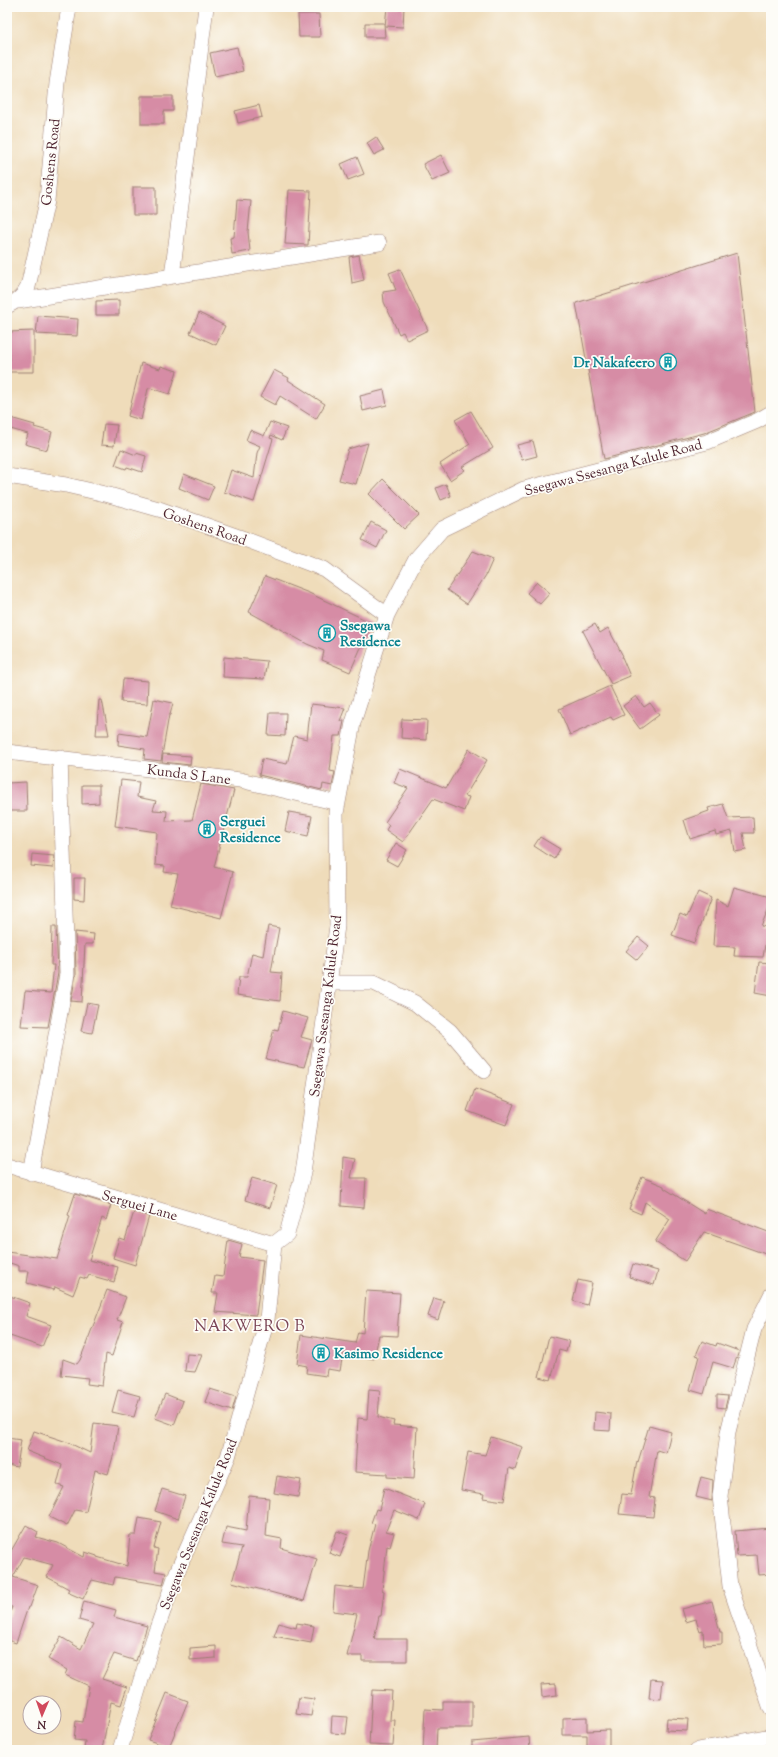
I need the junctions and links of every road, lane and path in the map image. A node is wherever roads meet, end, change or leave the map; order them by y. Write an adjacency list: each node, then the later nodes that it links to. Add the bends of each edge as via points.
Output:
1 (69, 7): 5 (street, Goshens Road, via 57,82 47,201 28,286)
2 (206, 7): 4 (street)
3 (379, 243): 4 (street)
4 (172, 276): 5 (street)
5 (13, 303)
6 (771, 413): 8 (street, Ssegawa Ssesanga Kalule Road, via 707,442 524,490 442,529 416,559)
7 (7, 476): 8 (street, Goshens Road, via 109,495 162,510 239,537 324,569)
8 (387, 615): 11 (street, Ssegawa Ssesanga Kalule Road, via 353,723)
9 (7, 752): 10 (street, Kunda S Lane)
10 (60, 757): 11 (street, Kunda S Lane, via 240,780); 15 (street, via 67,974)
11 (338, 803): 12 (street, Ssegawa Ssesanga Kalule Road, via 337,926)
12 (330, 983): 13 (street, via 374,983 415,1003 450,1030); 16 (street, Ssegawa Ssesanga Kalule Road, via 303,1173 287,1234)
13 (484, 1071)
14 (7, 1165): 15 (street, Serguei Lane)
15 (31, 1172): 16 (street, Serguei Lane)
16 (274, 1244): 20 (street, Ssegawa Ssesanga Kalule Road, via 267,1320 228,1456 177,1572 153,1640)
17 (771, 1295): 18 (street, via 754,1329 728,1432 720,1496 730,1586)
18 (771, 1709)
19 (771, 1736): 21 (street)
20 (120, 1750)
21 (697, 1750)

